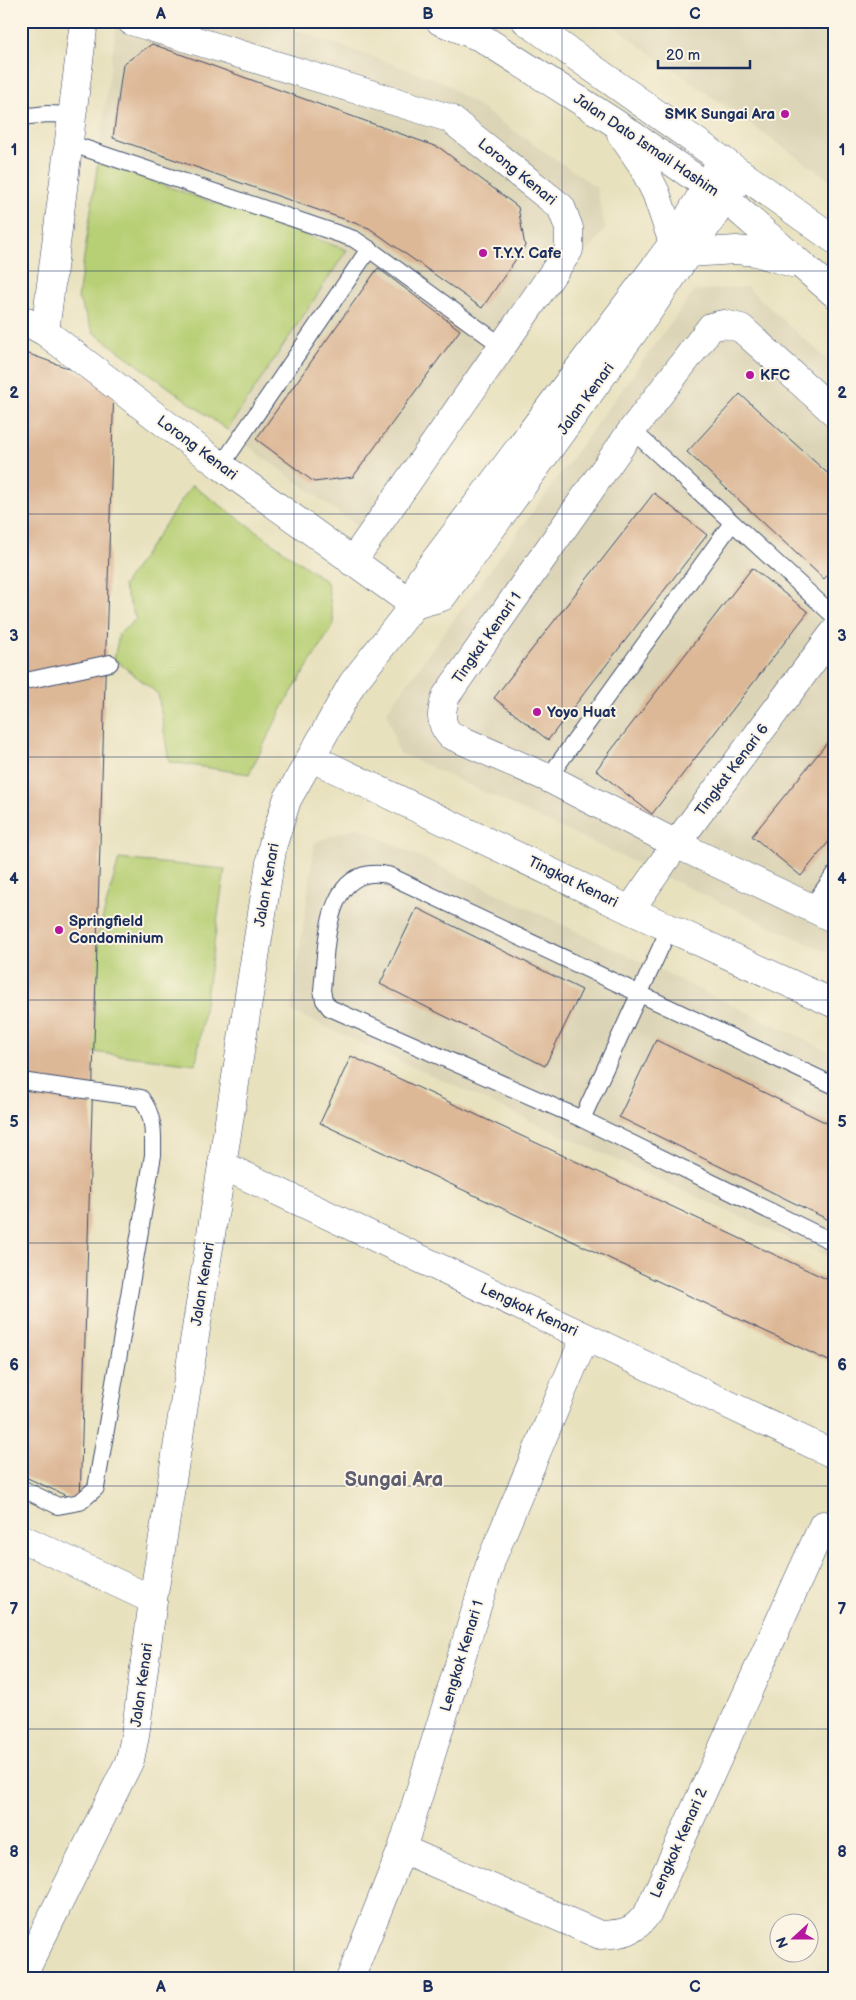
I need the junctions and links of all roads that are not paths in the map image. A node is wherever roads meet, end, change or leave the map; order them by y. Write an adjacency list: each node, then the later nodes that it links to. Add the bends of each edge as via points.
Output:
1 (84, 21): 5 (street, Lorong Kenari)
2 (131, 21): 17 (street, Lorong Kenari, via 449,118 561,207 569,228 568,250)
3 (440, 21): 7 (street, Jalan Dato Ismail Hashim, via 482,38)
4 (526, 21): 9 (street, Jalan Dato Ismail Hashim)
5 (72, 115): 6 (lane); 8 (street, Lorong Kenari)
6 (21, 117)
7 (612, 120): 10 (street, Jalan Dato Ismail Hashim); 12 (street, via 641,163)
8 (69, 143): 13 (lane, via 354,239); 16 (street, Lorong Kenari)
9 (732, 167): 10 (street, Jalan Kenari); 11 (street, Jalan Dato Ismail Hashim)
10 (716, 192): 12 (street, Jalan Kenari); 14 (street, Jalan Dato Ismail Hashim)
11 (835, 240)
12 (681, 248): 14 (street, via 756,252); 23 (street, Jalan Kenari, via 421,579)
13 (370, 249): 17 (lane); 20 (lane)
14 (801, 266): 15 (street, Jalan Dato Ismail Hashim)
15 (835, 294)
16 (33, 326): 20 (street, Lorong Kenari)
17 (502, 346): 22 (street, Lorong Kenari)
18 (835, 412): 19 (street, Tingkat Kenari 1, via 741,328 724,324 711,327)
19 (632, 430): 21 (lane); 29 (street, Tingkat Kenari 1, via 446,696 442,710 444,729 450,736)
20 (221, 466): 22 (street, Lorong Kenari)
21 (732, 523): 24 (lane); 29 (lane)
22 (352, 562): 23 (street, Lorong Kenari)
23 (414, 605): 28 (street, Jalan Kenari, via 352,684)
24 (835, 617)
25 (835, 631): 30 (street, Tingkat Kenari 6)
26 (110, 663): 27 (lane)
27 (21, 682)
28 (312, 758): 33 (street, Tingkat Kenari); 41 (street, Jalan Kenari, via 287,800 273,844)
29 (548, 778): 30 (street, Tingkat Kenari 1)
30 (676, 844): 32 (street, Tingkat Kenari 1); 33 (street, Tingkat Kenari 6)
31 (835, 874): 32 (lane)
32 (811, 907): 34 (street, Tingkat Kenari 1)
33 (630, 910): 35 (street, Tingkat Kenari)
34 (835, 919)
35 (670, 928): 36 (lane); 37 (street, Tingkat Kenari)
36 (640, 992): 39 (lane); 40 (lane); 40 (lane, via 388,875 366,875 355,879 336,900 330,917 322,990 330,1008)
37 (835, 1004)
38 (21, 1081): 45 (lane, via 141,1098 153,1120 153,1156 96,1488 80,1502 58,1506)
39 (835, 1086)
40 (582, 1119): 42 (lane)
41 (222, 1165): 43 (street, Lengkok Kenari); 48 (street, Jalan Kenari)
42 (835, 1243)
43 (585, 1337): 44 (street, Lengkok Kenari); 49 (street, Lengkok Kenari 1, via 492,1558)
44 (835, 1455)
45 (21, 1488)
46 (823, 1525): 49 (street, Lengkok Kenari 2, via 649,1911 631,1931 600,1935)
47 (21, 1538): 48 (street)
48 (153, 1600): 50 (street, Jalan Kenari, via 130,1760)
49 (402, 1849): 51 (street, Lengkok Kenari 1)
50 (22, 1979)
51 (350, 1979)

